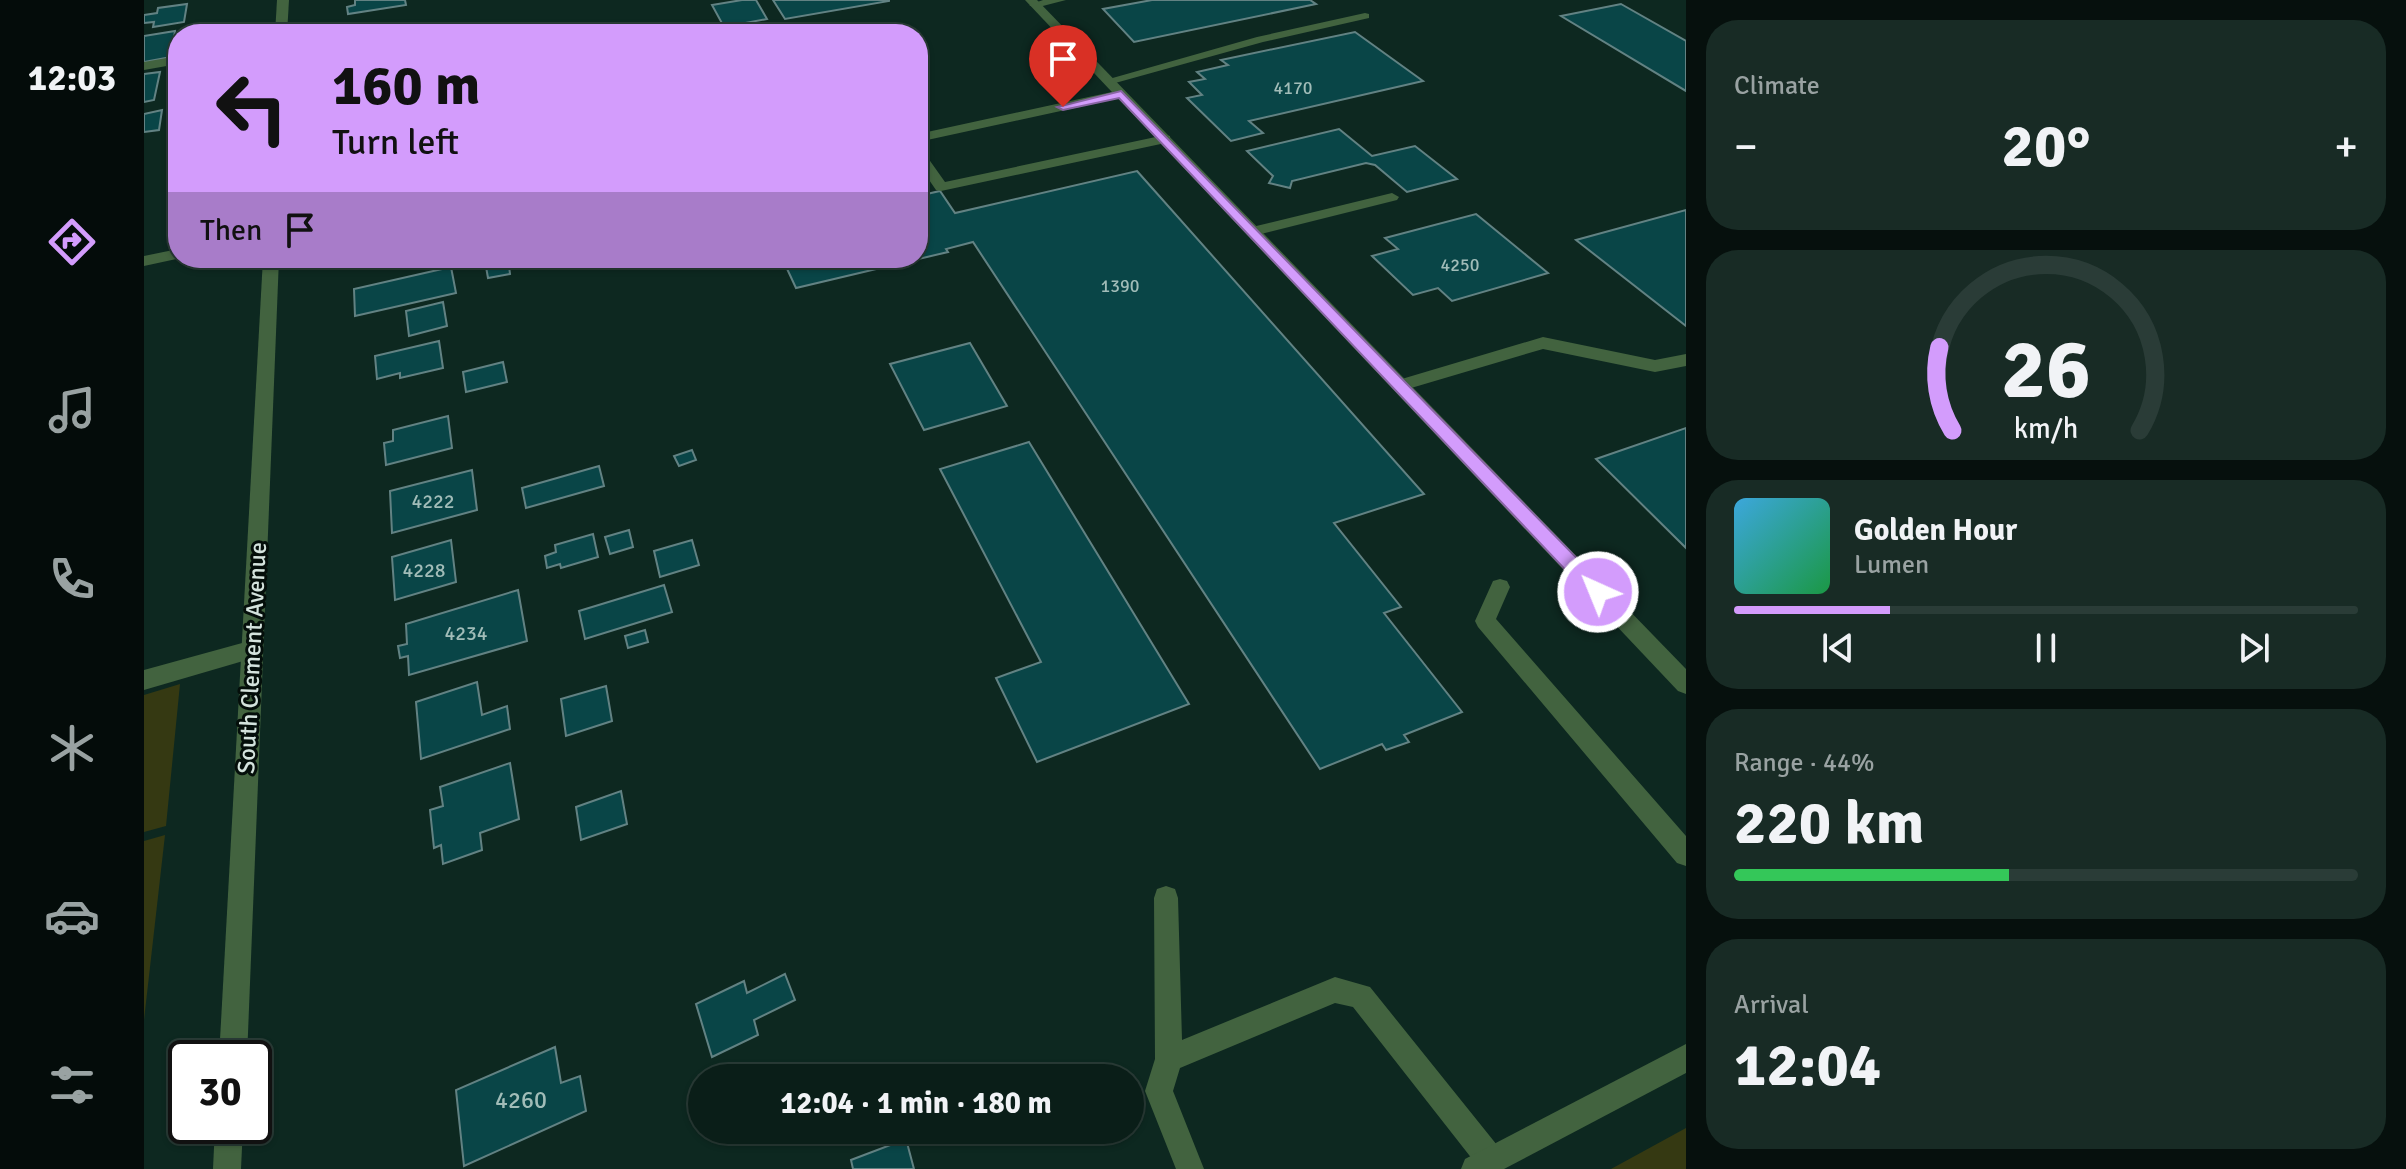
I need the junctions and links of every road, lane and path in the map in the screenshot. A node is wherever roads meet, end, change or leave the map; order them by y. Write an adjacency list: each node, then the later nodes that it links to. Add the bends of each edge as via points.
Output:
1 (283, 0): 5 (street)
2 (1060, 0): 3 (street)
3 (1033, 2): 8 (street)
4 (1365, 16): 8 (street)
5 (282, 24)
6 (168, 62): 7 (street)
7 (144, 66)
8 (1108, 81): 9 (street)
9 (1121, 94): 10 (street); 11 (street)
10 (928, 136)
11 (1165, 139): 12 (street, via 941,187); 14 (street)
12 (928, 168)
13 (1392, 197): 14 (street)
14 (1253, 231): 19 (street)
15 (168, 256): 16 (street)
16 (144, 261)
17 (271, 268): 21 (street, South Clement Avenue)
18 (1686, 360): 19 (street, via 1655,366 1543,343)
19 (1401, 385): 23 (street)
20 (1500, 587): 24 (street, via 1485,621)
21 (253, 649): 22 (street); 26 (street, South Clement Avenue)
22 (144, 680)
23 (1686, 684)
24 (1686, 854)
25 (1166, 898): 28 (street)
26 (234, 1040)
27 (1686, 1058): 30 (street)
28 (1169, 1059): 30 (street, via 1335,990 1361,996); 32 (street, via 1159,1091)
29 (228, 1144): 31 (street)
30 (1483, 1165)
31 (227, 1169)
32 (1190, 1169)

